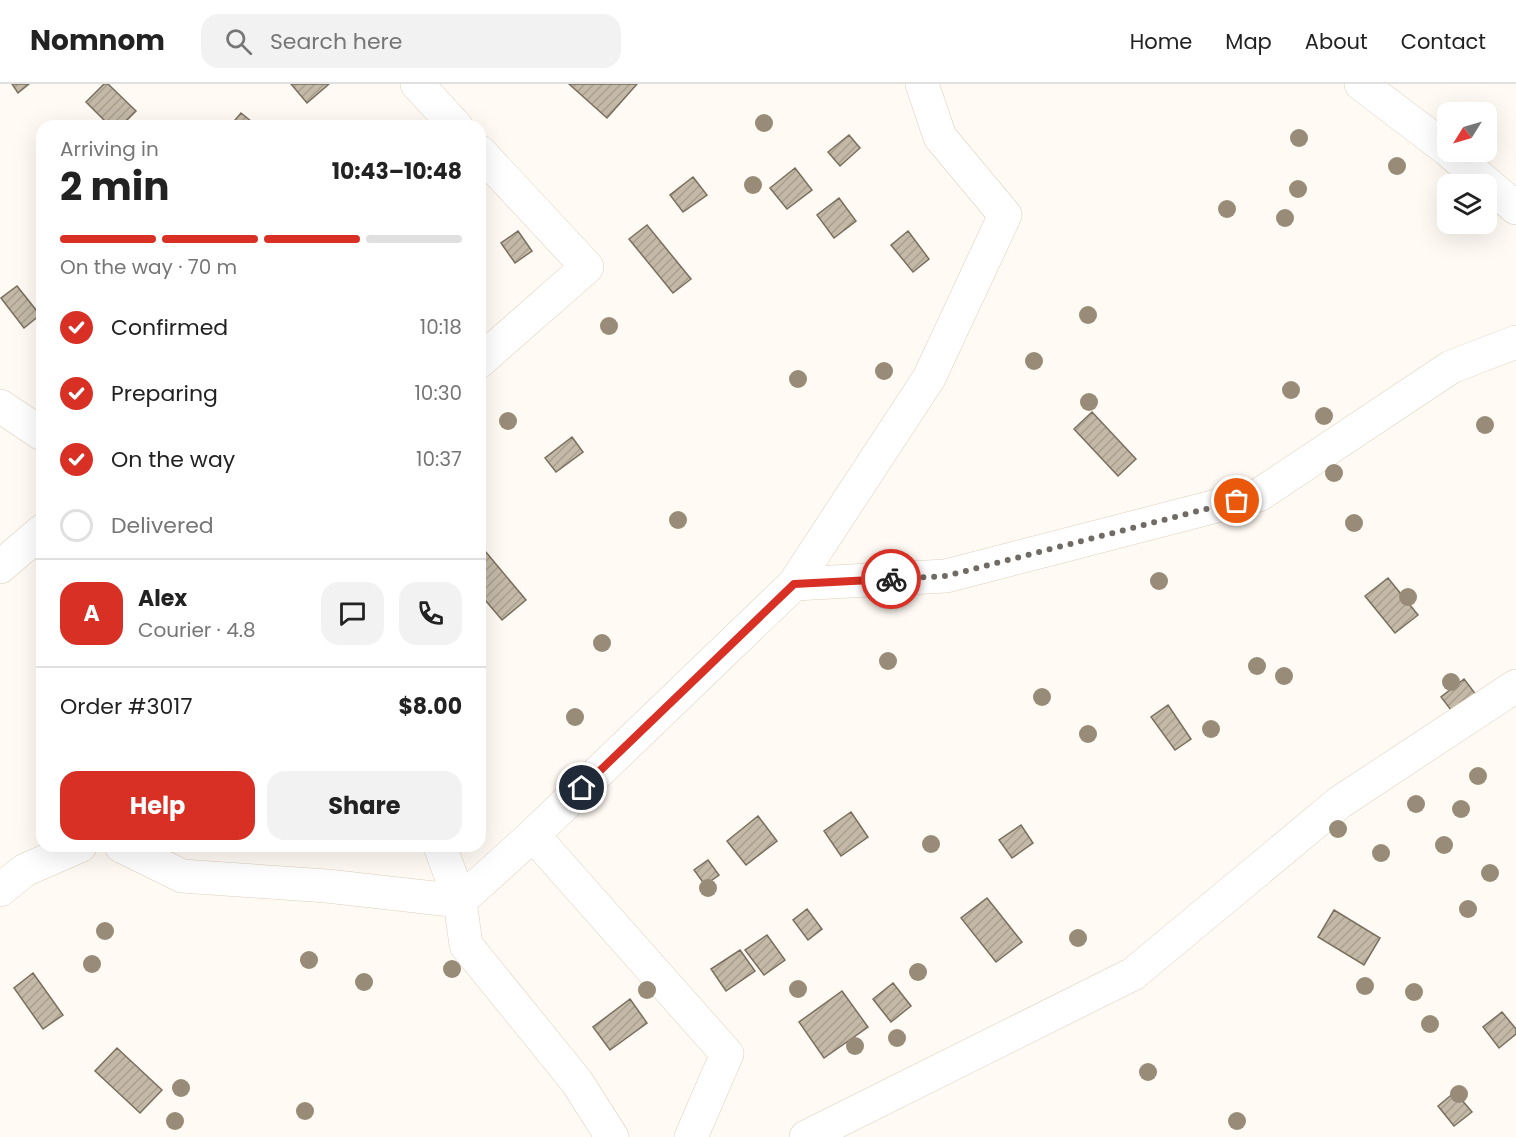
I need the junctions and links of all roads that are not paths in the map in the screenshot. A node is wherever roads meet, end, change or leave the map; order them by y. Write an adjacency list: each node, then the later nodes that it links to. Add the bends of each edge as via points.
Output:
1 (417, 84): 4 (street)
2 (922, 84): 15 (street, via 940,137 1005,215 929,378)
3 (1361, 84): 5 (street)
4 (450, 120)
5 (1437, 142)
6 (486, 158): 10 (street, via 587,267)
7 (1462, 162): 8 (street)
8 (1516, 208)
9 (1516, 342): 15 (street, via 1451,367 1259,495 946,576)
10 (486, 357)
11 (0, 406): 12 (street)
12 (36, 430)
13 (36, 536): 14 (street)
14 (0, 567)
15 (794, 584): 17 (street)
16 (1516, 686): 25 (street, via 1340,802 1133,974)
17 (533, 835): 22 (street); 24 (street, via 728,1054)
18 (66, 852): 21 (street, via 26,870)
19 (133, 852): 22 (street, via 182,876 327,886)
20 (442, 852): 22 (street)
21 (0, 890)
22 (460, 901): 23 (street, via 466,945 577,1082)
23 (612, 1137)
24 (691, 1137)
25 (806, 1137)

